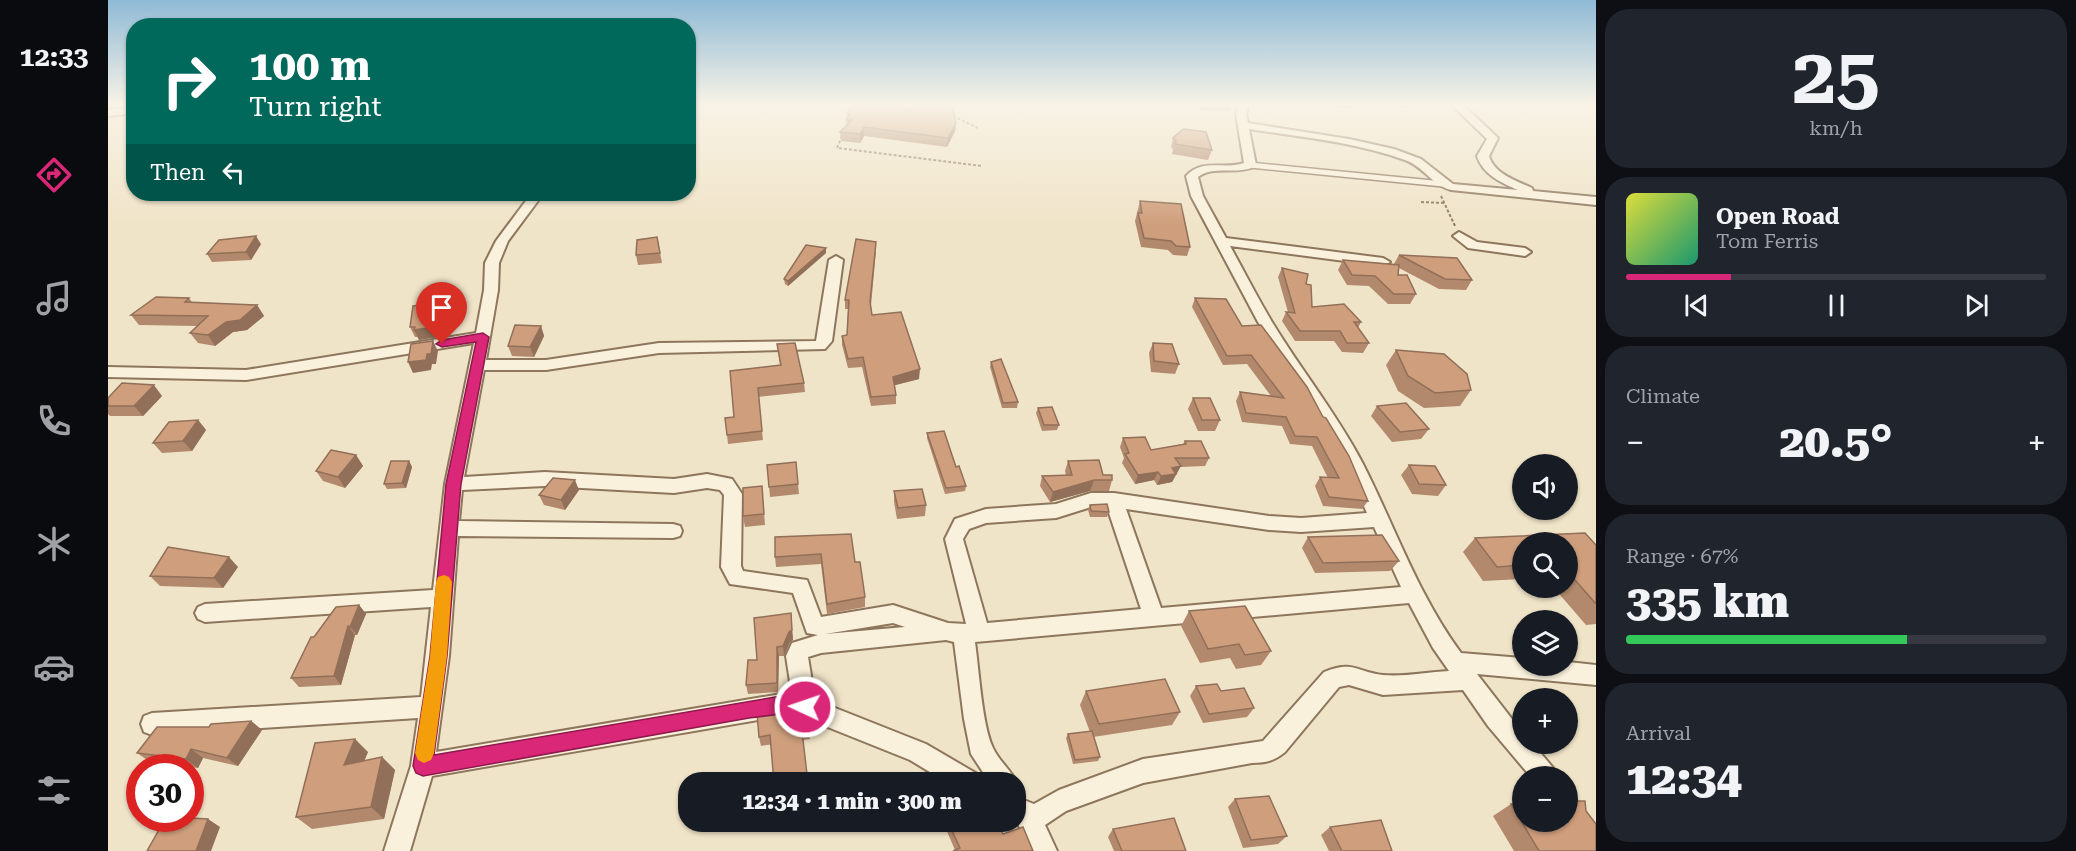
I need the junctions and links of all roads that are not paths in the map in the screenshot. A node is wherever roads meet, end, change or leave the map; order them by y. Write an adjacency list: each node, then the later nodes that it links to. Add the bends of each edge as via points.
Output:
1 (1246, 144): 4 (street)
2 (1353, 144): 5 (street, via 1429,167)
3 (1490, 144): 6 (street, via 1483,156 1486,165)
4 (1250, 165): 5 (lane); 10 (street, via 1204,168 1192,176 1197,196)
5 (1439, 184): 6 (street)
6 (1538, 195): 8 (street)
7 (532, 201): 14 (street, via 495,254)
8 (1596, 201)
9 (1459, 236): 11 (street, via 1473,245)
10 (1221, 241): 13 (street); 19 (street, via 1265,322 1354,464)
11 (1525, 252)
12 (836, 260): 15 (street, via 825,341 820,346 659,348 546,365)
13 (1383, 262)
14 (483, 337): 15 (street); 16 (street, via 246,375)
15 (477, 365): 17 (street)
16 (108, 372)
17 (453, 484): 20 (street); 26 (street, via 544,479 674,486 707,481 726,484 733,494 731,567 737,578 800,586 814,627 893,614)
18 (1114, 500): 19 (street, via 1269,523 1301,525); 25 (street); 26 (street, via 1091,500 1048,512 986,516 962,524 954,538)
19 (1381, 519): 22 (street)
20 (450, 528): 21 (street); 23 (street)
21 (674, 531)
22 (1414, 594): 25 (street); 27 (street)
23 (442, 598): 24 (street); 29 (street)
24 (205, 613)
25 (1154, 617): 26 (street)
26 (963, 633): 30 (street, via 807,646 797,656); 35 (street, via 975,719 984,754)
27 (1461, 671): 28 (street); 33 (street); 36 (street, via 1383,685 1349,675 1332,679 1266,752 1143,771 1059,802 1037,816)
28 (1596, 675)
29 (430, 707): 31 (street); 32 (street)
30 (805, 707): 32 (street, via 749,709); 34 (street, via 918,752)
31 (152, 724)
32 (423, 766): 38 (street)
33 (1537, 766)
34 (952, 772)
35 (997, 772)
36 (1026, 811)
37 (1026, 819): 39 (street)
38 (397, 851)
39 (1044, 851)

